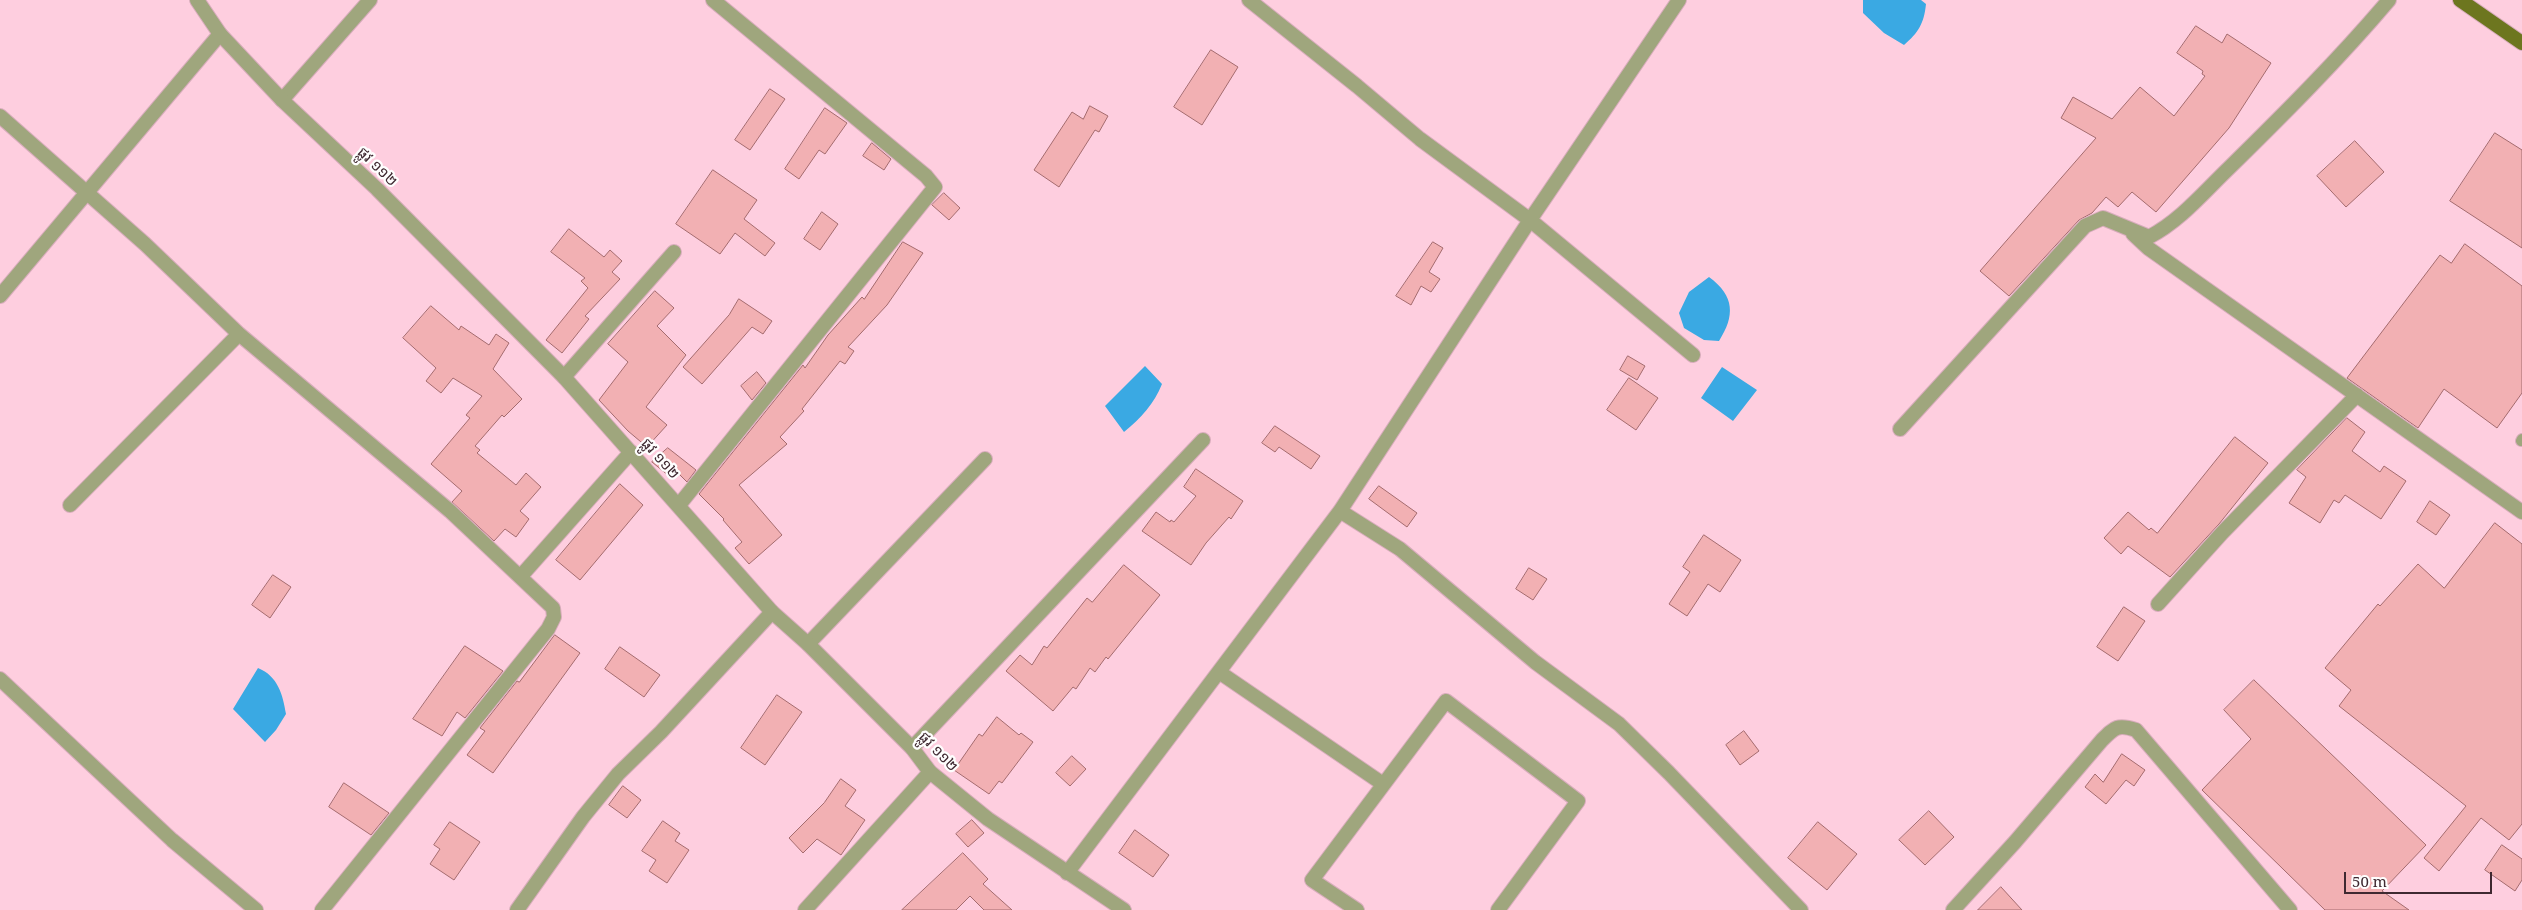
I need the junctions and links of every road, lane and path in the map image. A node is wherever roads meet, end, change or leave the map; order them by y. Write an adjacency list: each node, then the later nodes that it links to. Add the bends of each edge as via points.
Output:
1 (197, 0): 8 (street, ផ្លូវ ១១២)
2 (370, 0): 10 (street)
3 (713, 0): 26 (street, via 926,176 935,187)
4 (1249, 0): 13 (street, via 1420,140)
5 (1679, 0): 13 (street)
6 (2389, 0): 14 (street, via 2303,94 2193,203 2149,237)
7 (2460, 0): 9 (main road)
8 (220, 34): 10 (street, ផ្លូវ ១១២); 12 (street)
9 (2522, 44)
10 (282, 100): 19 (street, ផ្លូវ ១១២, via 377,189)
11 (2, 122): 12 (street)
12 (87, 194): 16 (street); 17 (street, via 145,244)
13 (1530, 220): 18 (street); 27 (street)
14 (2128, 230): 20 (street, via 2148,248); 21 (street, via 2103,218 2085,226)
15 (674, 252): 19 (street)
16 (0, 296)
17 (239, 334): 25 (street); 29 (street)
18 (1693, 355)
19 (564, 377): 23 (street, ផ្លូវ ១១២)
20 (2357, 395): 28 (street); 30 (street, via 2222,533)
21 (1900, 429)
22 (1203, 440): 35 (street)
23 (631, 452): 26 (street, ផ្លូវ ១១២); 29 (street)
24 (986, 459): 32 (street)
25 (70, 505)
26 (679, 506): 31 (street, ផ្លូវ ១១២)
27 (1340, 511): 33 (street); 46 (street, via 1400,548 1535,662 1619,724)
28 (2522, 512)
29 (521, 576): 40 (street, via 553,608 554,617 548,629)
30 (2158, 604)
31 (772, 612): 32 (street, ផ្លូវ ១១២); 41 (street, via 618,774)
32 (808, 644): 35 (street, ផ្លូវ ១១២)
33 (1219, 672): 37 (street); 38 (street)
34 (0, 679): 39 (street, via 172,840)
35 (912, 748): 36 (street, ផ្លូវ ១១២)
36 (930, 772): 38 (street, ផ្លូវ ១១២, via 988,820); 42 (street)
37 (1383, 784): 44 (street, via 1312,880); 45 (street, via 1446,700 1578,800)
38 (1067, 873): 43 (street, ផ្លូវ ១១២)
39 (256, 910)
40 (322, 910)
41 (517, 910)
42 (805, 910)
43 (1124, 910)
44 (1357, 910)
45 (1498, 910)
46 (1801, 910)
47 (1953, 910): 48 (street, via 2112,729 2124,726 2136,730)
48 (2290, 910)

